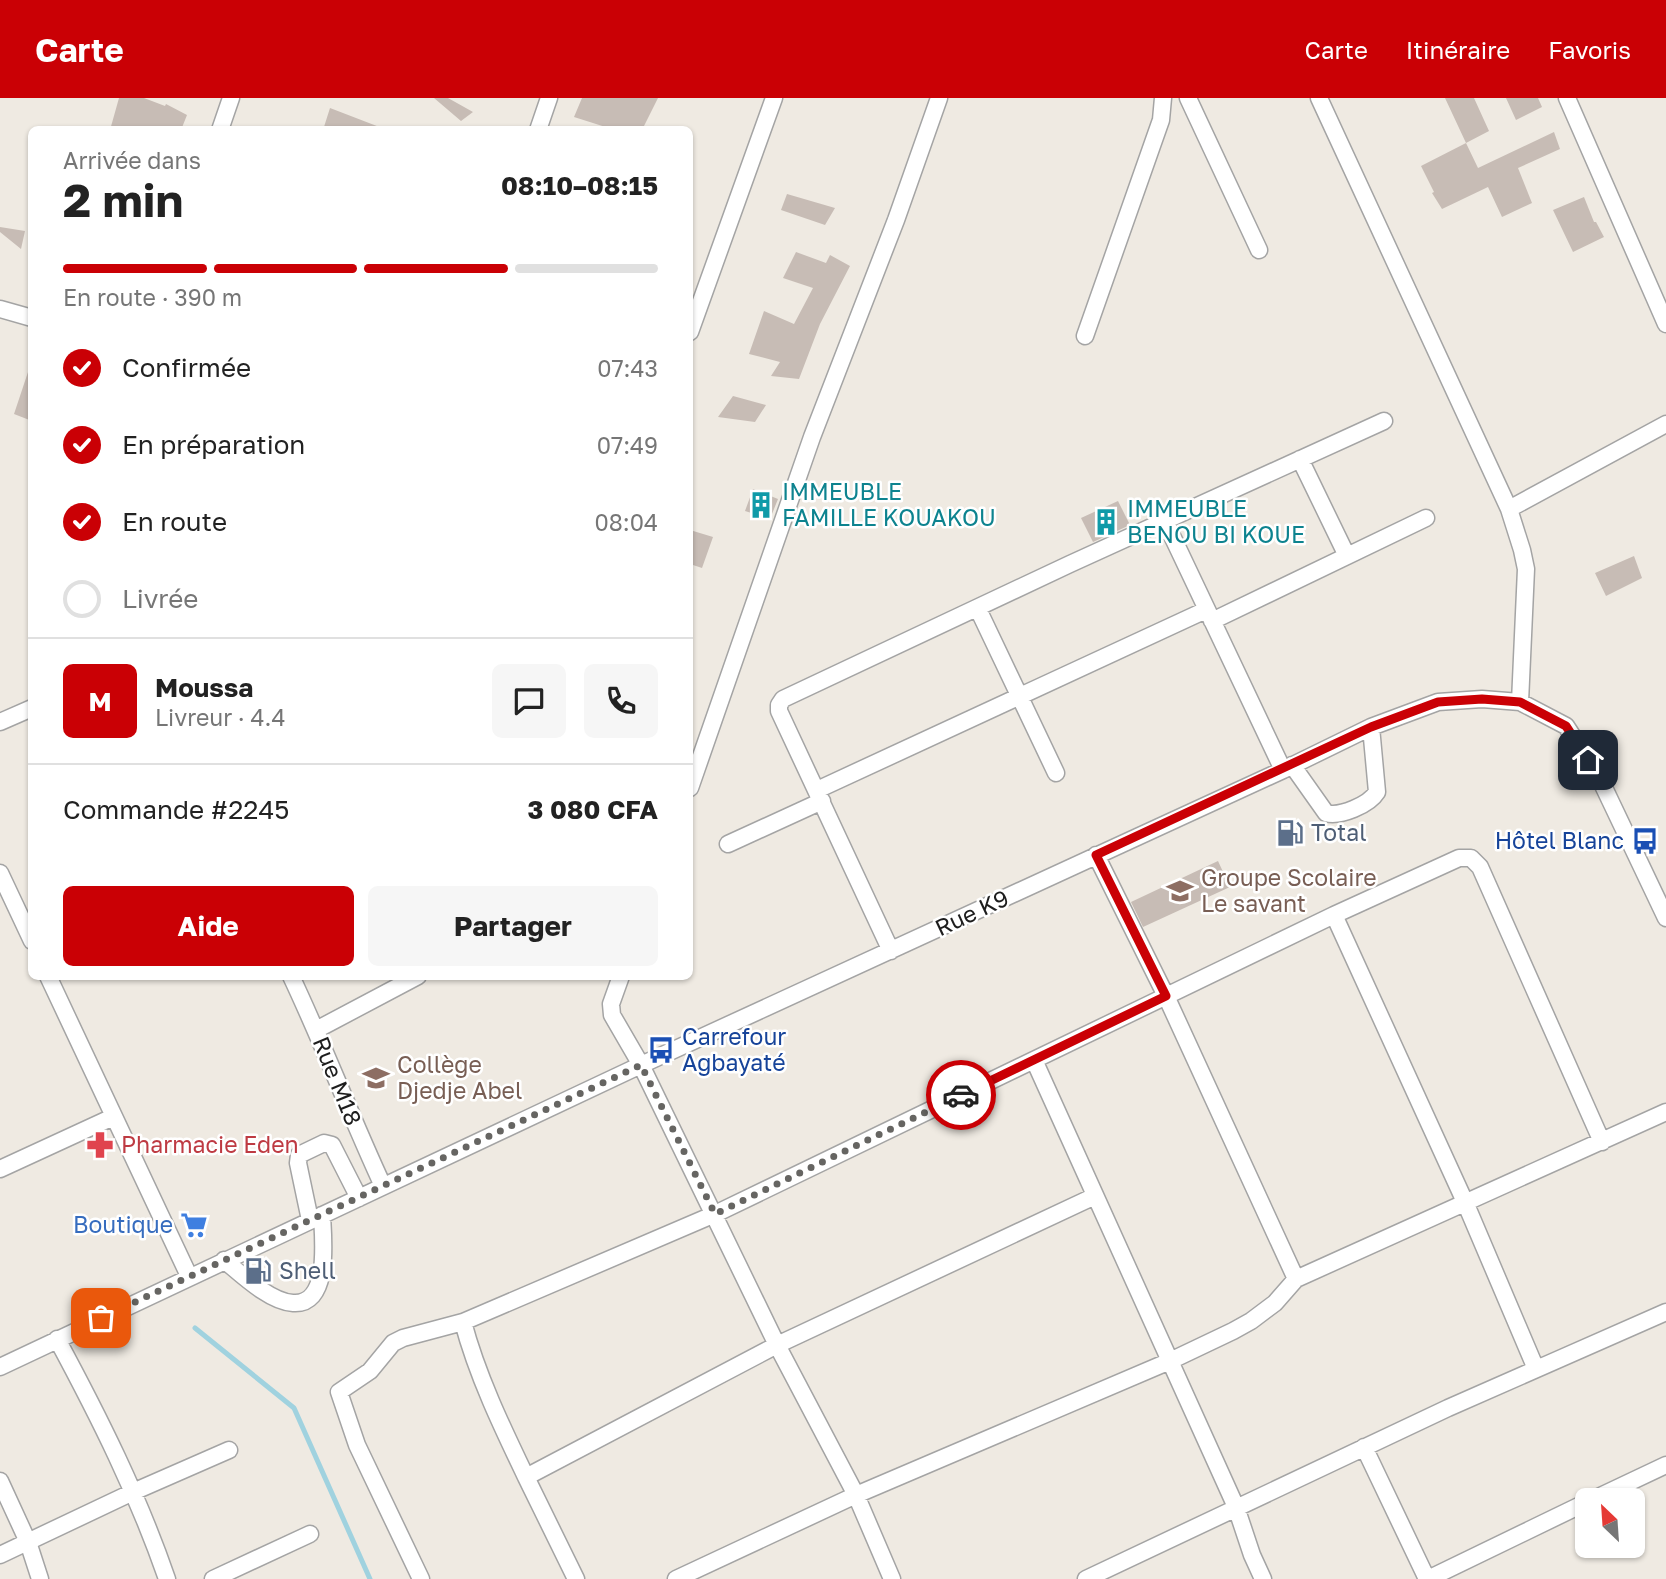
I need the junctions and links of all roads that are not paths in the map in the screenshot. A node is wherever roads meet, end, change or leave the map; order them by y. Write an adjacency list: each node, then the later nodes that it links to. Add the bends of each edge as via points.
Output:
1 (231, 98): 9 (street)
2 (549, 98): 10 (street)
3 (774, 98): 14 (street)
4 (939, 98): 33 (street, via 812,437)
5 (1163, 98): 16 (street, via 1161,120)
6 (1188, 98): 11 (street)
7 (1319, 98): 20 (street)
8 (1567, 98): 15 (street)
9 (221, 126)
10 (539, 126)
11 (1259, 250)
12 (0, 309): 13 (street)
13 (28, 317)
14 (693, 324)
15 (1666, 324)
16 (1085, 337)
17 (1384, 421): 19 (street)
18 (1666, 425): 20 (street)
19 (1300, 459): 22 (street); 23 (street)
20 (1509, 509): 27 (street, via 1526,569)
21 (1426, 518): 23 (street)
22 (1165, 521): 24 (street); 25 (street)
23 (1347, 556): 25 (street)
24 (978, 609): 26 (street); 34 (street, via 783,699 779,711)
25 (1209, 615): 26 (street); 31 (street)
26 (1021, 696): 32 (street); 34 (street)
27 (1520, 702): 30 (street, Rue K9, via 1438,702); 39 (street, Rue K9, via 1566,726 1599,777)
28 (28, 710): 29 (street)
29 (0, 722)
30 (1371, 727): 31 (street, Rue K9); 31 (street, via 1377,792 1370,801 1335,815 1326,813)
31 (1288, 767): 36 (street, Rue K9)
32 (1056, 773)
33 (693, 779)
34 (819, 796): 35 (street); 41 (street)
35 (728, 844)
36 (1096, 855): 41 (street, Rue K9); 46 (street)
37 (0, 873): 40 (street)
38 (1334, 915): 46 (street); 52 (street, via 1459,858 1471,858); 57 (street)
39 (1666, 918)
40 (28, 932)
41 (891, 951): 49 (street, Rue K9)
42 (50, 980): 51 (street)
43 (293, 980): 47 (street, Rue M18)
44 (410, 980): 47 (street)
45 (620, 980): 49 (street, via 612,1015)
46 (1166, 996): 48 (street); 62 (street)
47 (316, 1030): 54 (street, Rue M18)
48 (1034, 1060): 55 (street); 58 (street)
49 (641, 1065): 54 (street, Rue K9); 58 (street)
50 (1666, 1112): 52 (street)
51 (113, 1117): 53 (street); 61 (street)
52 (1602, 1142): 57 (street)
53 (0, 1168)
54 (383, 1186): 56 (street, Rue K9)
55 (1095, 1196): 66 (street); 67 (street)
56 (359, 1198): 59 (street, Rue K9); 59 (street, via 332,1144 324,1143 299,1155 298,1163)
57 (1465, 1202): 62 (street); 69 (street)
58 (715, 1214): 64 (street); 66 (street)
59 (316, 1217): 60 (street, Rue K9); 60 (street, via 324,1251 321,1275 315,1294 305,1301 278,1299)
60 (224, 1260): 61 (street, Rue K9)
61 (190, 1276): 65 (street, Rue K9)
62 (1296, 1279): 67 (street, via 1251,1321)
63 (1666, 1312): 69 (street)
64 (463, 1322): 73 (street, via 469,1347); 86 (street, via 393,1343 370,1371 339,1392 357,1445)
65 (57, 1339): 68 (street, Rue K9); 76 (street)
66 (777, 1345): 73 (street); 77 (street)
67 (1170, 1361): 77 (street); 78 (street)
68 (0, 1367)
69 (1536, 1369): 70 (street)
70 (1364, 1447): 78 (street); 92 (street)
71 (229, 1450): 76 (street)
72 (1666, 1465): 75 (street)
73 (526, 1477): 87 (street)
74 (0, 1480): 81 (street)
75 (1617, 1488)
76 (133, 1492): 81 (street); 84 (street)
77 (856, 1495): 88 (street); 89 (street)
78 (1236, 1507): 90 (street); 91 (street)
79 (1575, 1508): 92 (street)
80 (310, 1534): 85 (street)
81 (27, 1542): 82 (street); 83 (street)
82 (0, 1555)
83 (40, 1579)
84 (167, 1579)
85 (213, 1579)
86 (421, 1579)
87 (576, 1579)
88 (676, 1579)
89 (892, 1579)
90 (1086, 1579)
91 (1263, 1579)
92 (1428, 1579)

